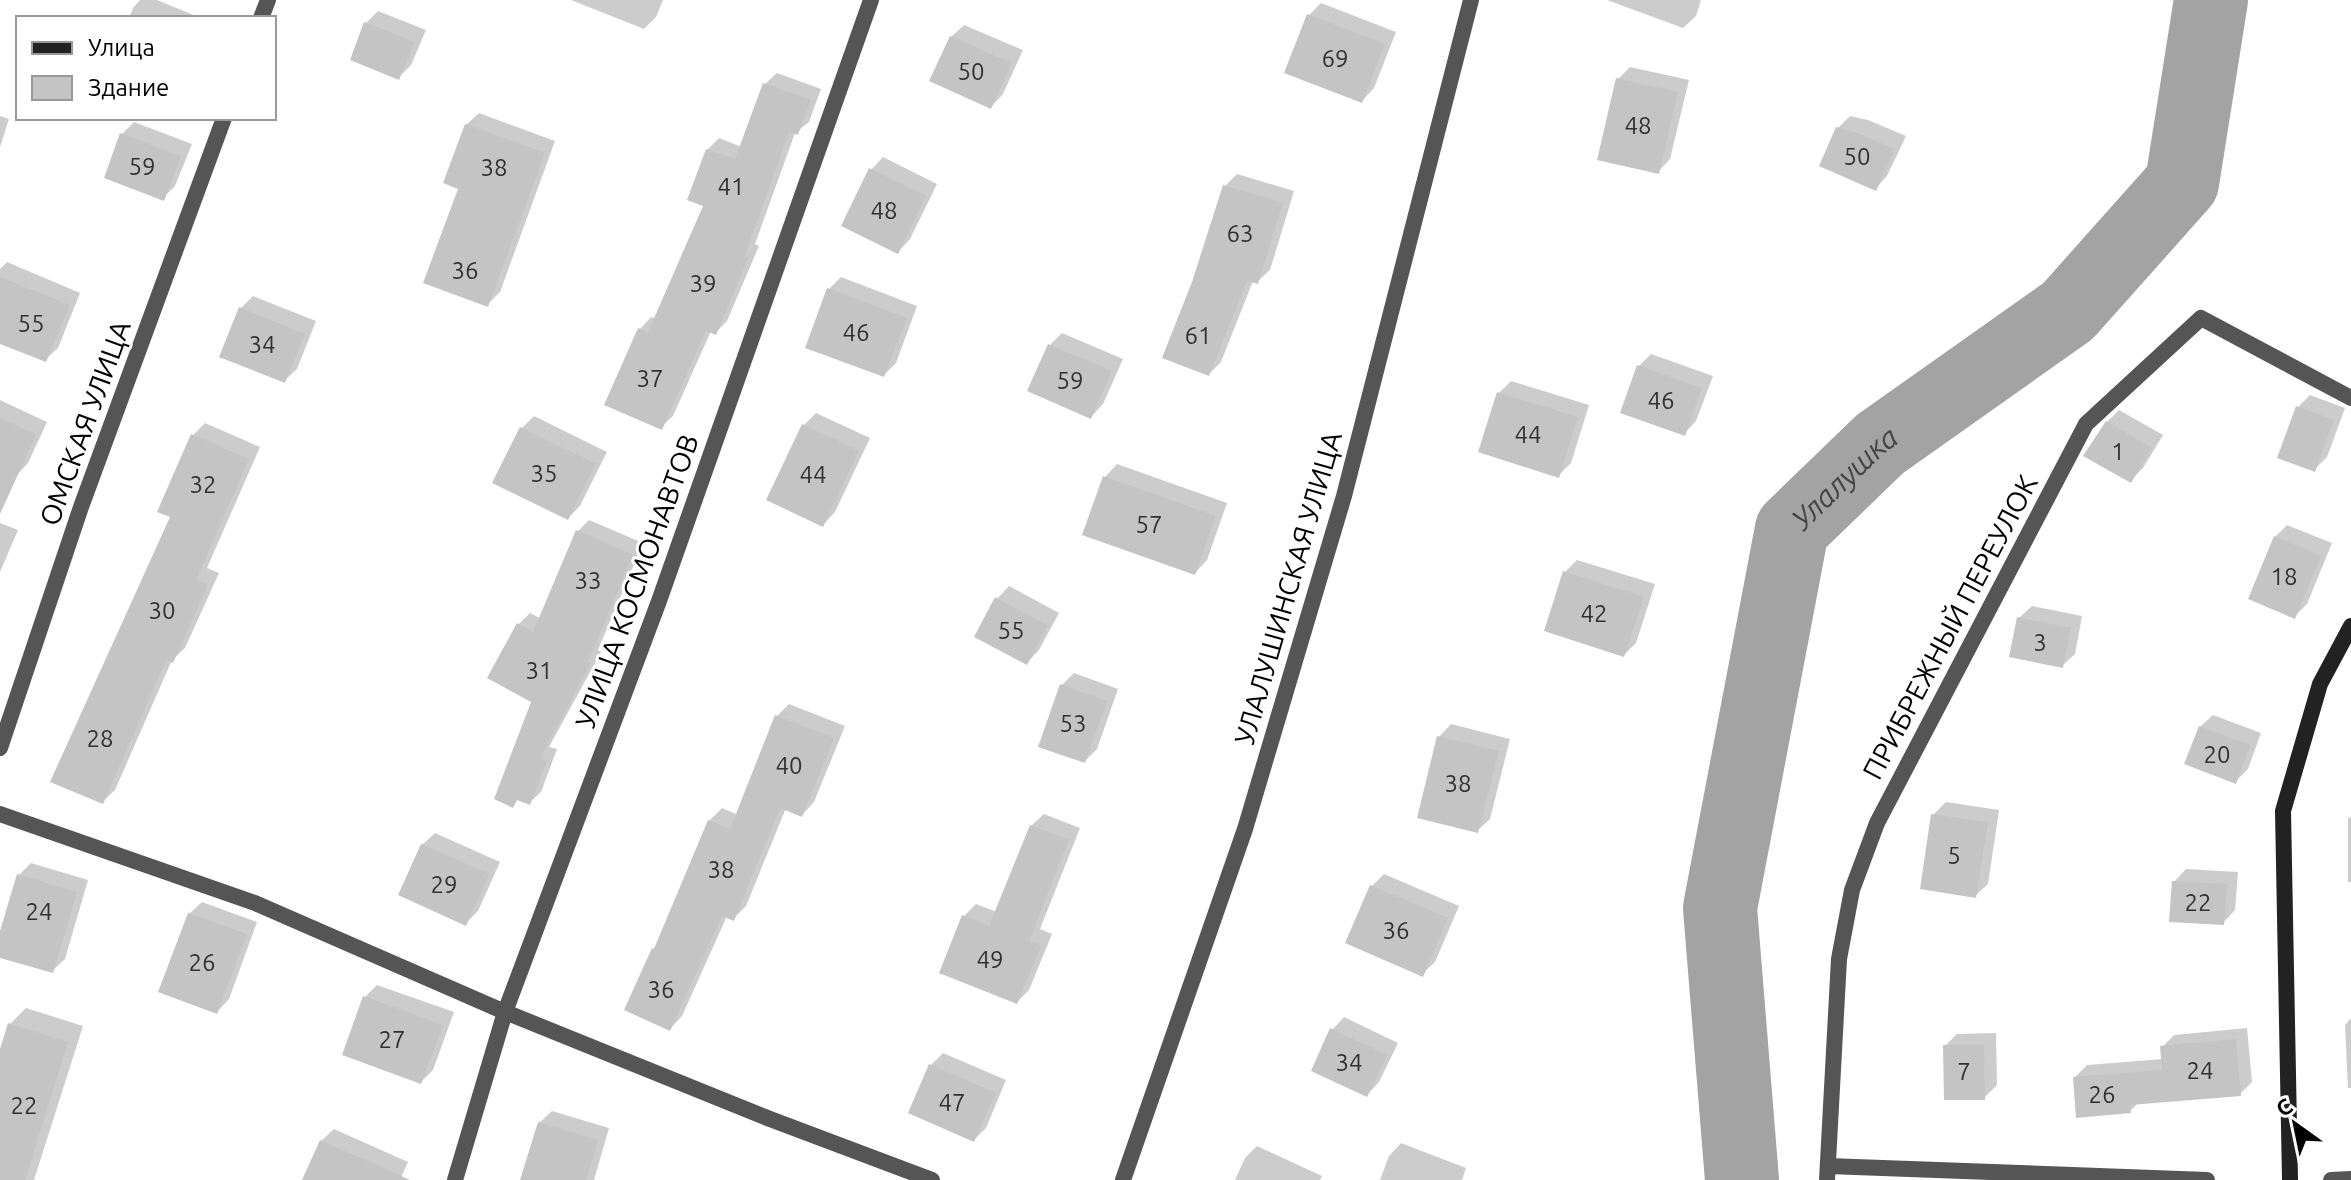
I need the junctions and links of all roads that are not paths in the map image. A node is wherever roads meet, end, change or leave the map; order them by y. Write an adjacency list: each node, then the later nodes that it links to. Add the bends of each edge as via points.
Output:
1 (871, 0): 8 (street, УЛИЦА КОСМОНАВТОВ, via 659,601)
2 (1471, 0): 13 (street, УЛАЛУШИНСКАЯ УЛИЦА, via 1344,496 1245,829)
3 (223, 120): 6 (street, ОМСКАЯ УЛИЦА, via 81,507)
4 (2351, 398): 9 (street, ПРИБРЕЖНЫЙ ПЕРЕУЛОК, via 2201,318 2086,424 1877,823 1852,890 1839,959)
5 (2351, 626): 15 (street, via 2320,684 2283,811)
6 (0, 748)
7 (0, 814): 8 (street, via 255,903)
8 (505, 1012): 11 (street, УЛИЦА КОСМОНАВТОВ); 12 (street)
9 (1828, 1173): 14 (street)
10 (2351, 1179): 16 (street)
11 (455, 1180)
12 (932, 1180)
13 (1123, 1180)
14 (2207, 1180)
15 (2290, 1180)
16 (2331, 1180)

